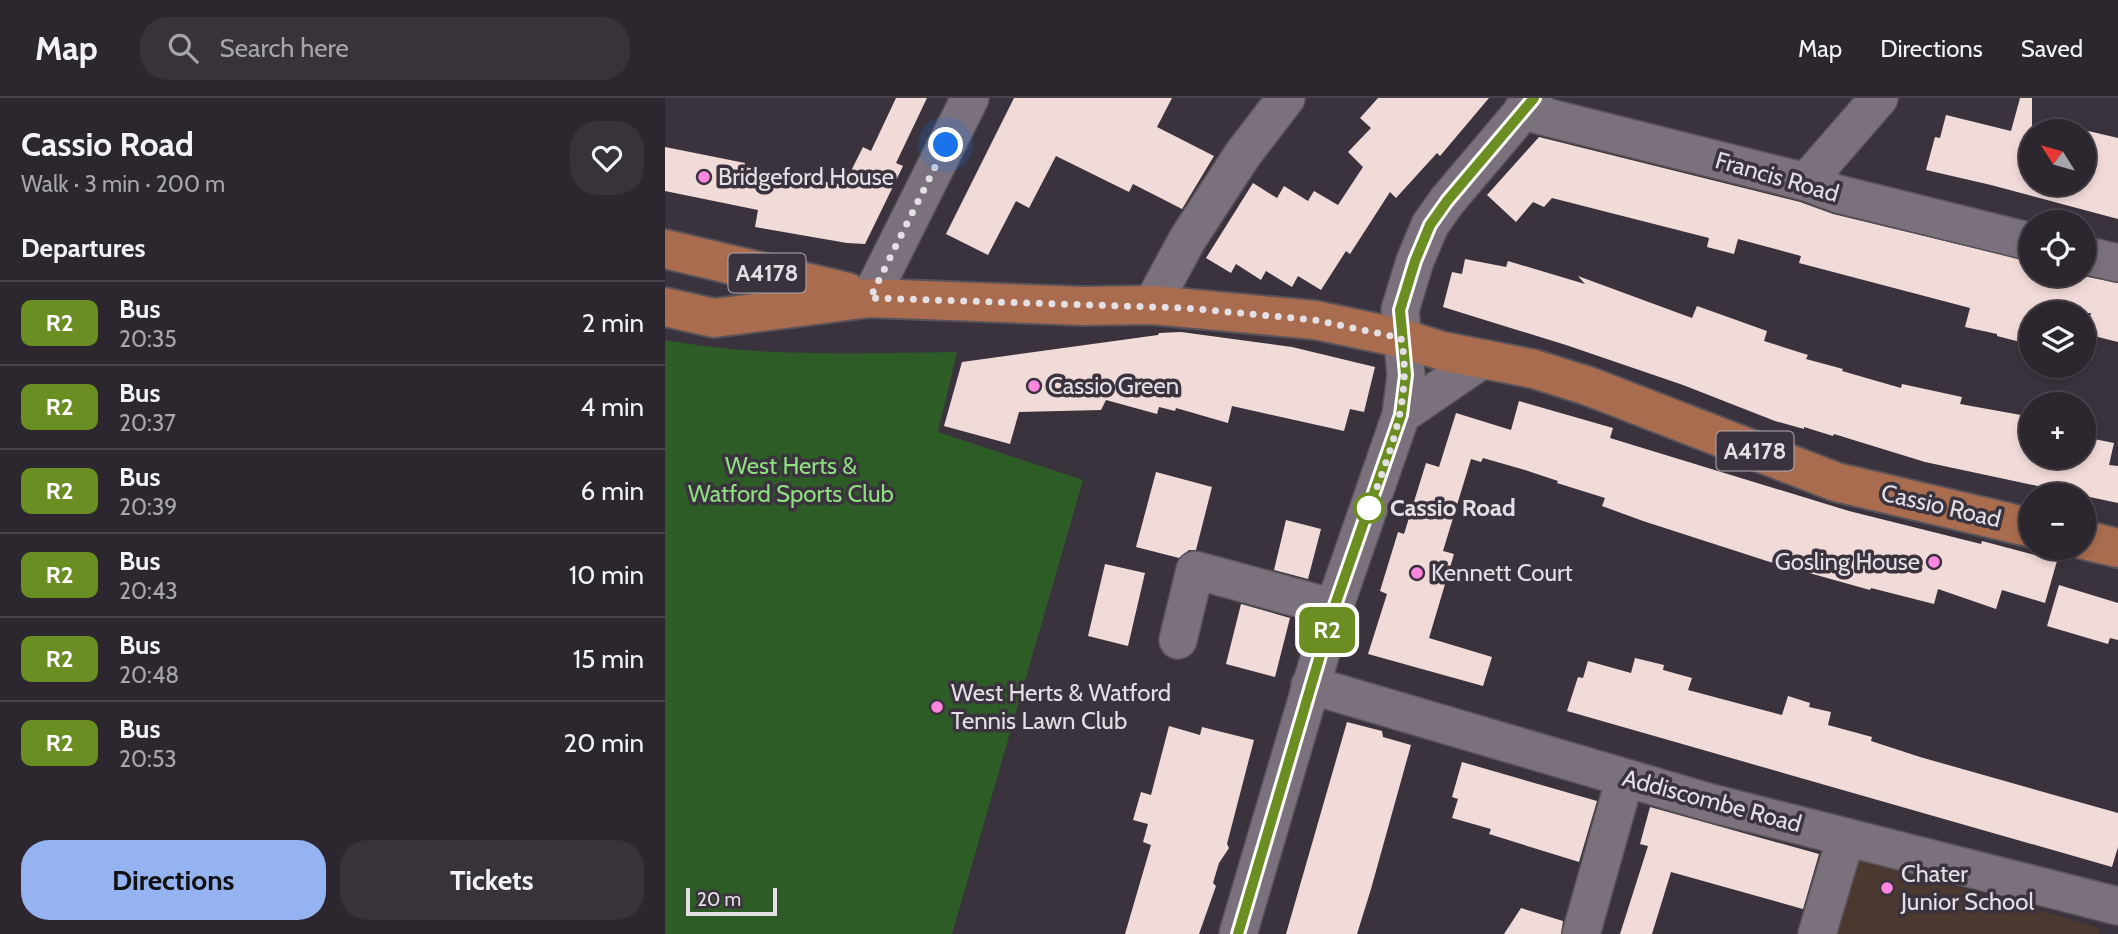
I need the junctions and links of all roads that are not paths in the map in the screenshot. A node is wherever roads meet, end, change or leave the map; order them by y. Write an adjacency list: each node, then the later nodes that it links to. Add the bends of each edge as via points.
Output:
1 (969, 98): 10 (street)
2 (1286, 98): 11 (street, via 1187,240)
3 (1879, 98): 5 (street)
4 (1528, 104): 5 (street, Francis Road); 13 (street, via 1430,225 1400,310)
5 (1806, 182): 6 (street, Francis Road)
6 (2019, 239)
7 (665, 249): 10 (main road, Cassio Road / A4178)
8 (2096, 258): 9 (street)
9 (2118, 263)
10 (870, 298): 11 (main road, Cassio Road / A4178); 12 (main road, Cassio Road / A4178, via 714,318)
11 (1152, 305): 13 (main road, Cassio Road / A4178, via 1315,320)
12 (665, 307)
13 (1401, 338): 14 (main road, Cassio Road / A4178); 15 (street, via 1406,375)
14 (1483, 359): 15 (street); 16 (main road, Cassio Road / A4178, via 1588,386 1836,482)
15 (1401, 415): 19 (street)
16 (2019, 525)
17 (2096, 543): 18 (main road)
18 (2118, 548)
19 (1334, 608): 20 (street, via 1195,570); 21 (street)
20 (1178, 640)
21 (1310, 685): 22 (street, Addiscombe Road); 25 (street)
22 (1625, 778): 23 (street, Addiscombe Road); 26 (street)
23 (1846, 836): 24 (street, Addiscombe Road); 27 (street)
24 (2117, 906)
25 (1238, 934)
26 (1581, 934)
27 (1817, 934)

